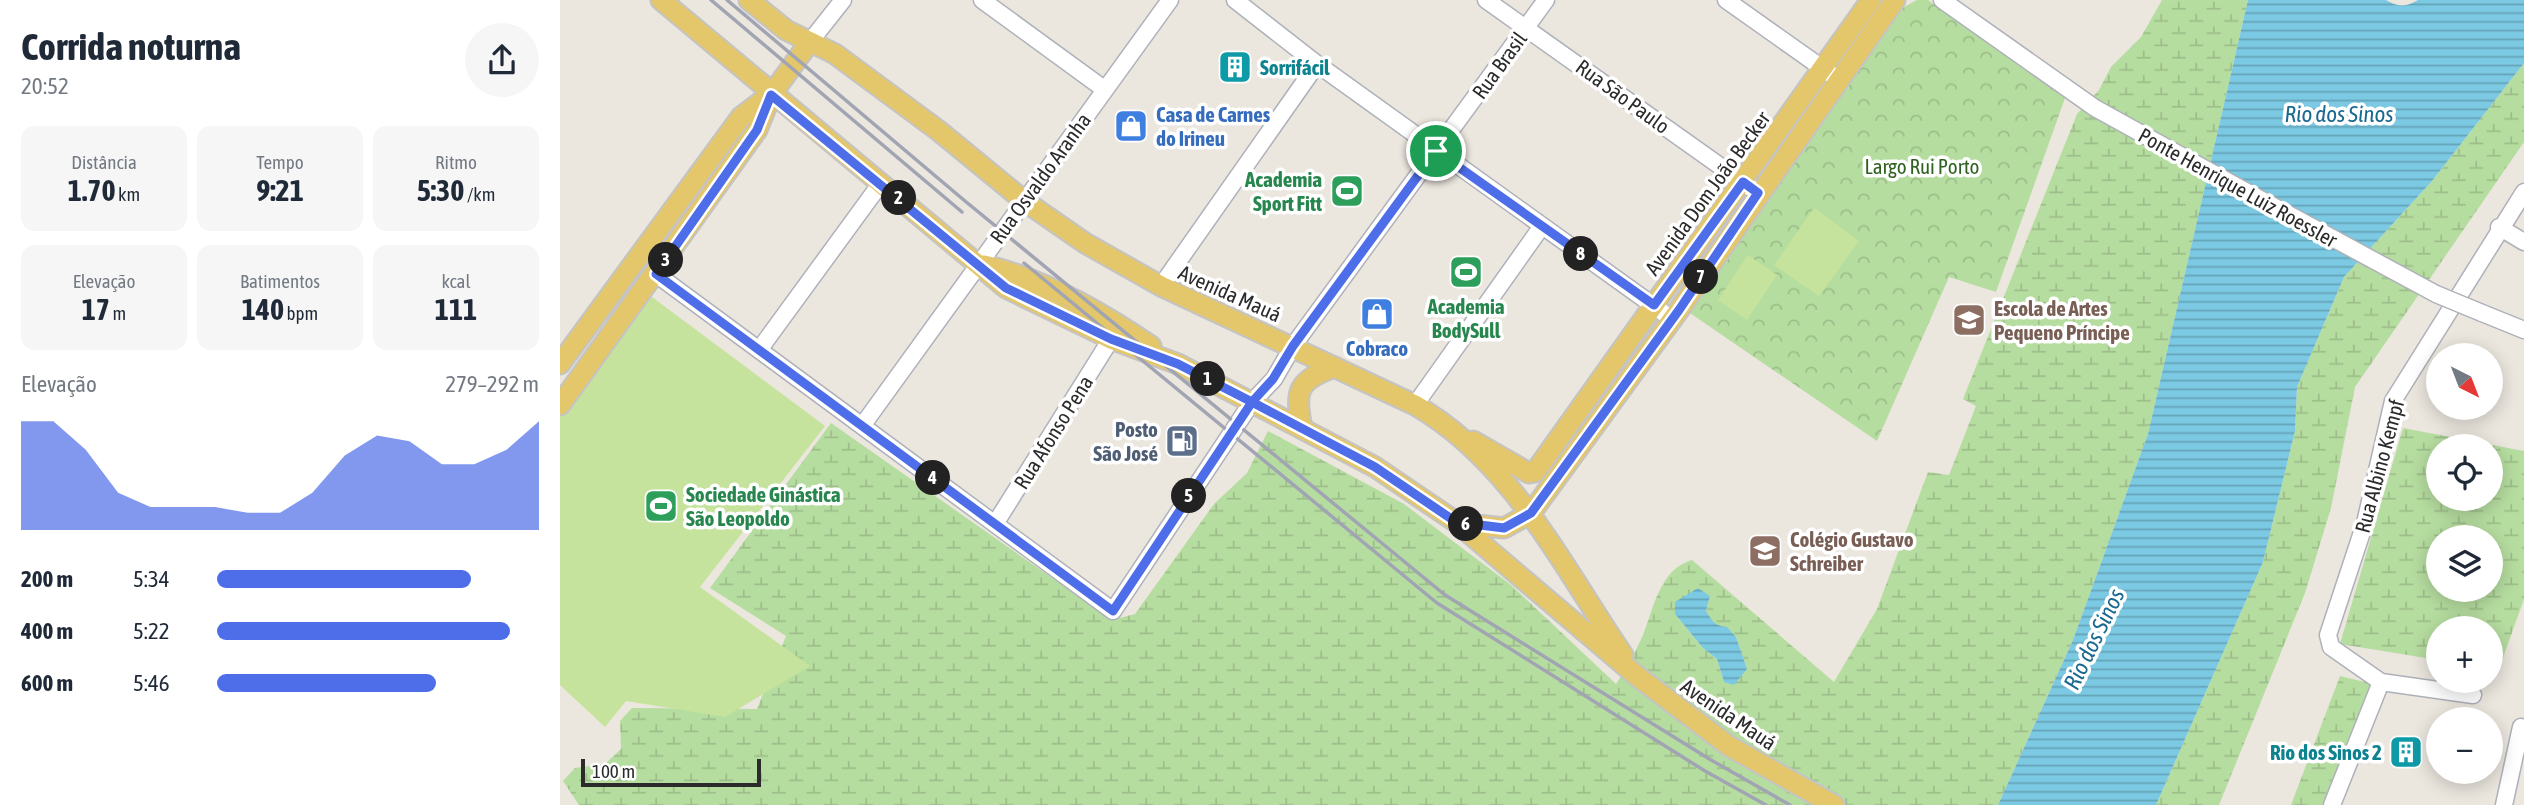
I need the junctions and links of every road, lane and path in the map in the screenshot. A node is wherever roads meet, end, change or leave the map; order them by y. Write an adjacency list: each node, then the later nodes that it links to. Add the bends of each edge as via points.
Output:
1 (660, 0): 18 (main road, Avenida Mauá)
2 (749, 0): 14 (main road, Avenida Mauá)
3 (843, 0): 14 (street)
4 (982, 0): 17 (street)
5 (1170, 0): 17 (street, Rua Osvaldo Aranha)
6 (1235, 0): 15 (street)
7 (1486, 0): 13 (street, Rua São Paulo)
8 (1546, 0): 13 (street, Rua Brasil)
9 (1726, 0): 16 (street)
10 (1871, 0): 16 (main road, Avenida Dom João Becker)
11 (1895, 0): 16 (main road, Avenida Dom João Becker)
12 (1942, 0): 32 (street, Ponte Henrique Luiz Roessler, bridge, via 2095,108 2165,148 2436,294)
13 (1526, 28): 19 (street, Rua Brasil); 21 (street, Rua São Paulo)
14 (809, 43): 18 (main road); 23 (main road, Avenida Mauá, via 845,61)
15 (1317, 64): 19 (street); 29 (street)
16 (1832, 75): 21 (main road, Avenida Dom João Becker)
17 (1104, 89): 23 (street, Rua Osvaldo Aranha)
18 (771, 95): 20 (main road, Avenida Mauá); 28 (main road, via 757,130); 36 (main road, via 741,117)
19 (1436, 151): 24 (street); 34 (street, Rua Brasil)
20 (881, 183): 27 (main road, Avenida Mauá); 35 (street)
21 (1751, 188): 30 (main road, Avenida Dom João Becker); 31 (main road, Avenida Dom João Becker)
22 (2524, 192): 25 (street, Rua Albino Kempf)
23 (1023, 200): 27 (street, Rua Osvaldo Aranha); 29 (main road, Avenida Mauá, via 1084,243)
24 (1542, 226): 30 (street); 41 (street)
25 (2499, 227): 26 (street); 49 (street, Rua Albino Kempf, via 2393,401 2365,523 2328,635 2331,647)
26 (2524, 242)
27 (979, 264): 33 (main road, Avenida Mauá, via 1006,288); 37 (main road, Avenida Mauá, via 1014,272 1119,324); 42 (street, Rua Osvaldo Aranha)
28 (656, 274): 35 (street); 40 (main road)
29 (1161, 286): 34 (main road, Avenida Mauá)
30 (1654, 305): 31 (street); 44 (main road, Avenida Dom João Becker, via 1533,474)
31 (1672, 319): 45 (main road, Avenida Dom João Becker)
32 (2524, 330)
33 (1111, 339): 37 (main road, Avenida Mauá); 47 (street, Rua Afonso Pena)
34 (1293, 346): 38 (main road, Avenida Mauá); 39 (street, Rua Brasil)
35 (759, 350): 42 (street)
36 (560, 364)
37 (1178, 364): 39 (main road, Avenida Mauá)
38 (1335, 367): 41 (main road, Avenida Mauá); 43 (main road, via 1311,376 1300,390 1297,404)
39 (1252, 402): 43 (main road, Avenida Mauá); 47 (street, Rua Brasil, via 1113,611)
40 (560, 405)
41 (1415, 405): 44 (main road, Avenida Mauá)
42 (862, 426): 47 (street)
43 (1302, 428): 46 (main road, Avenida Mauá, via 1375,467)
44 (1454, 429): 45 (main road, Avenida Mauá)
45 (1531, 513): 46 (main road, via 1504,528); 48 (main road, Avenida Mauá)
46 (1456, 522): 48 (main road, Avenida Mauá)
47 (995, 524)
48 (1637, 676): 52 (main road, Avenida Mauá, via 1728,746)
49 (2381, 682): 50 (street); 53 (street)
50 (2473, 695)
51 (2521, 727): 54 (street)
52 (1833, 805)
53 (2332, 805)
54 (2504, 805)

